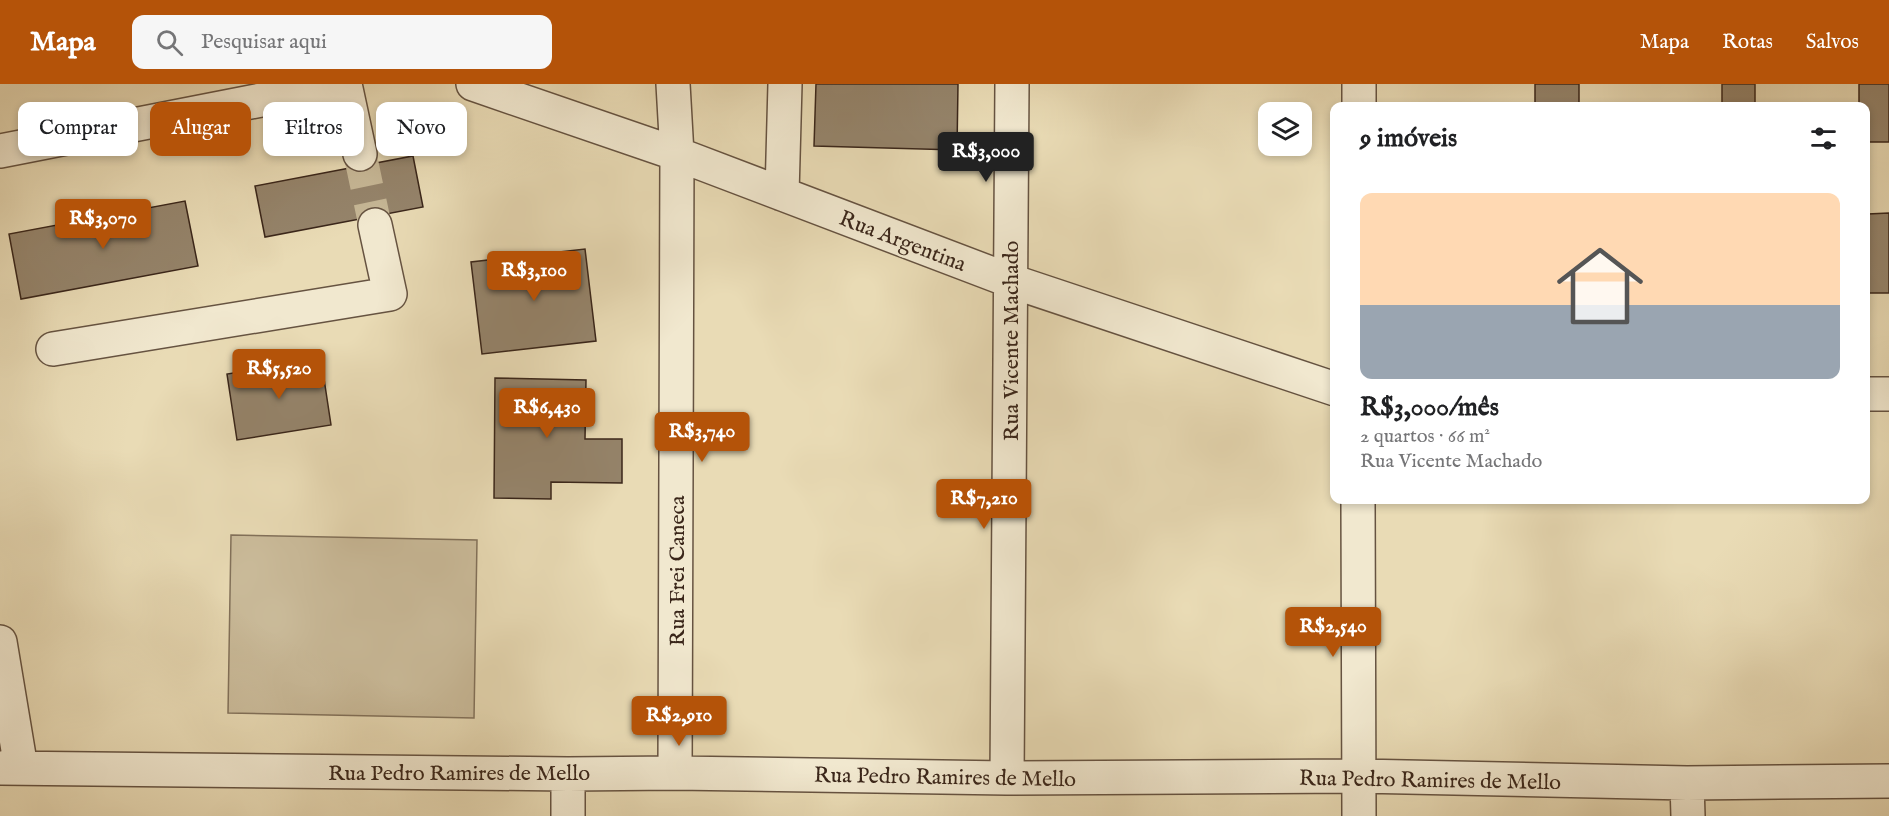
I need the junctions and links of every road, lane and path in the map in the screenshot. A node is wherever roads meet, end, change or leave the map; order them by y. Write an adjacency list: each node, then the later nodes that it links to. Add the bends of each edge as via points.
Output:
1 (344, 84): 7 (street); 9 (street)
2 (473, 84): 10 (street, Rua Argentina)
3 (673, 84): 10 (street, Rua Frei Caneca)
4 (785, 84): 11 (street)
5 (1012, 84): 13 (street, Rua Vicente Machado)
6 (1359, 84): 8 (street)
7 (348, 102)
8 (1359, 102)
9 (0, 151)
10 (677, 154): 11 (street, Rua Argentina); 21 (street, Rua Frei Caneca)
11 (782, 194): 13 (street, Rua Argentina)
12 (375, 225): 14 (street, via 390,294)
13 (1011, 281): 15 (street, Rua Argentina); 24 (street, Rua Vicente Machado)
14 (53, 349)
15 (1330, 386)
16 (1870, 394): 17 (street)
17 (1889, 394)
18 (1358, 504): 23 (street)
19 (0, 642): 20 (street)
20 (11, 768): 22 (street, Rua Pedro Ramires de Mello)
21 (675, 772): 22 (street, Rua Pedro Ramires de Mello); 24 (street, Rua Pedro Ramires de Mello)
22 (568, 774): 27 (street)
23 (1359, 776): 24 (street, Rua Pedro Ramires de Mello); 26 (street, Rua Pedro Ramires de Mello); 28 (street)
24 (1007, 778)
25 (1889, 781): 26 (street, Rua Pedro Ramires de Mello)
26 (1687, 783): 29 (street)
27 (568, 816)
28 (1359, 816)
29 (1688, 816)

